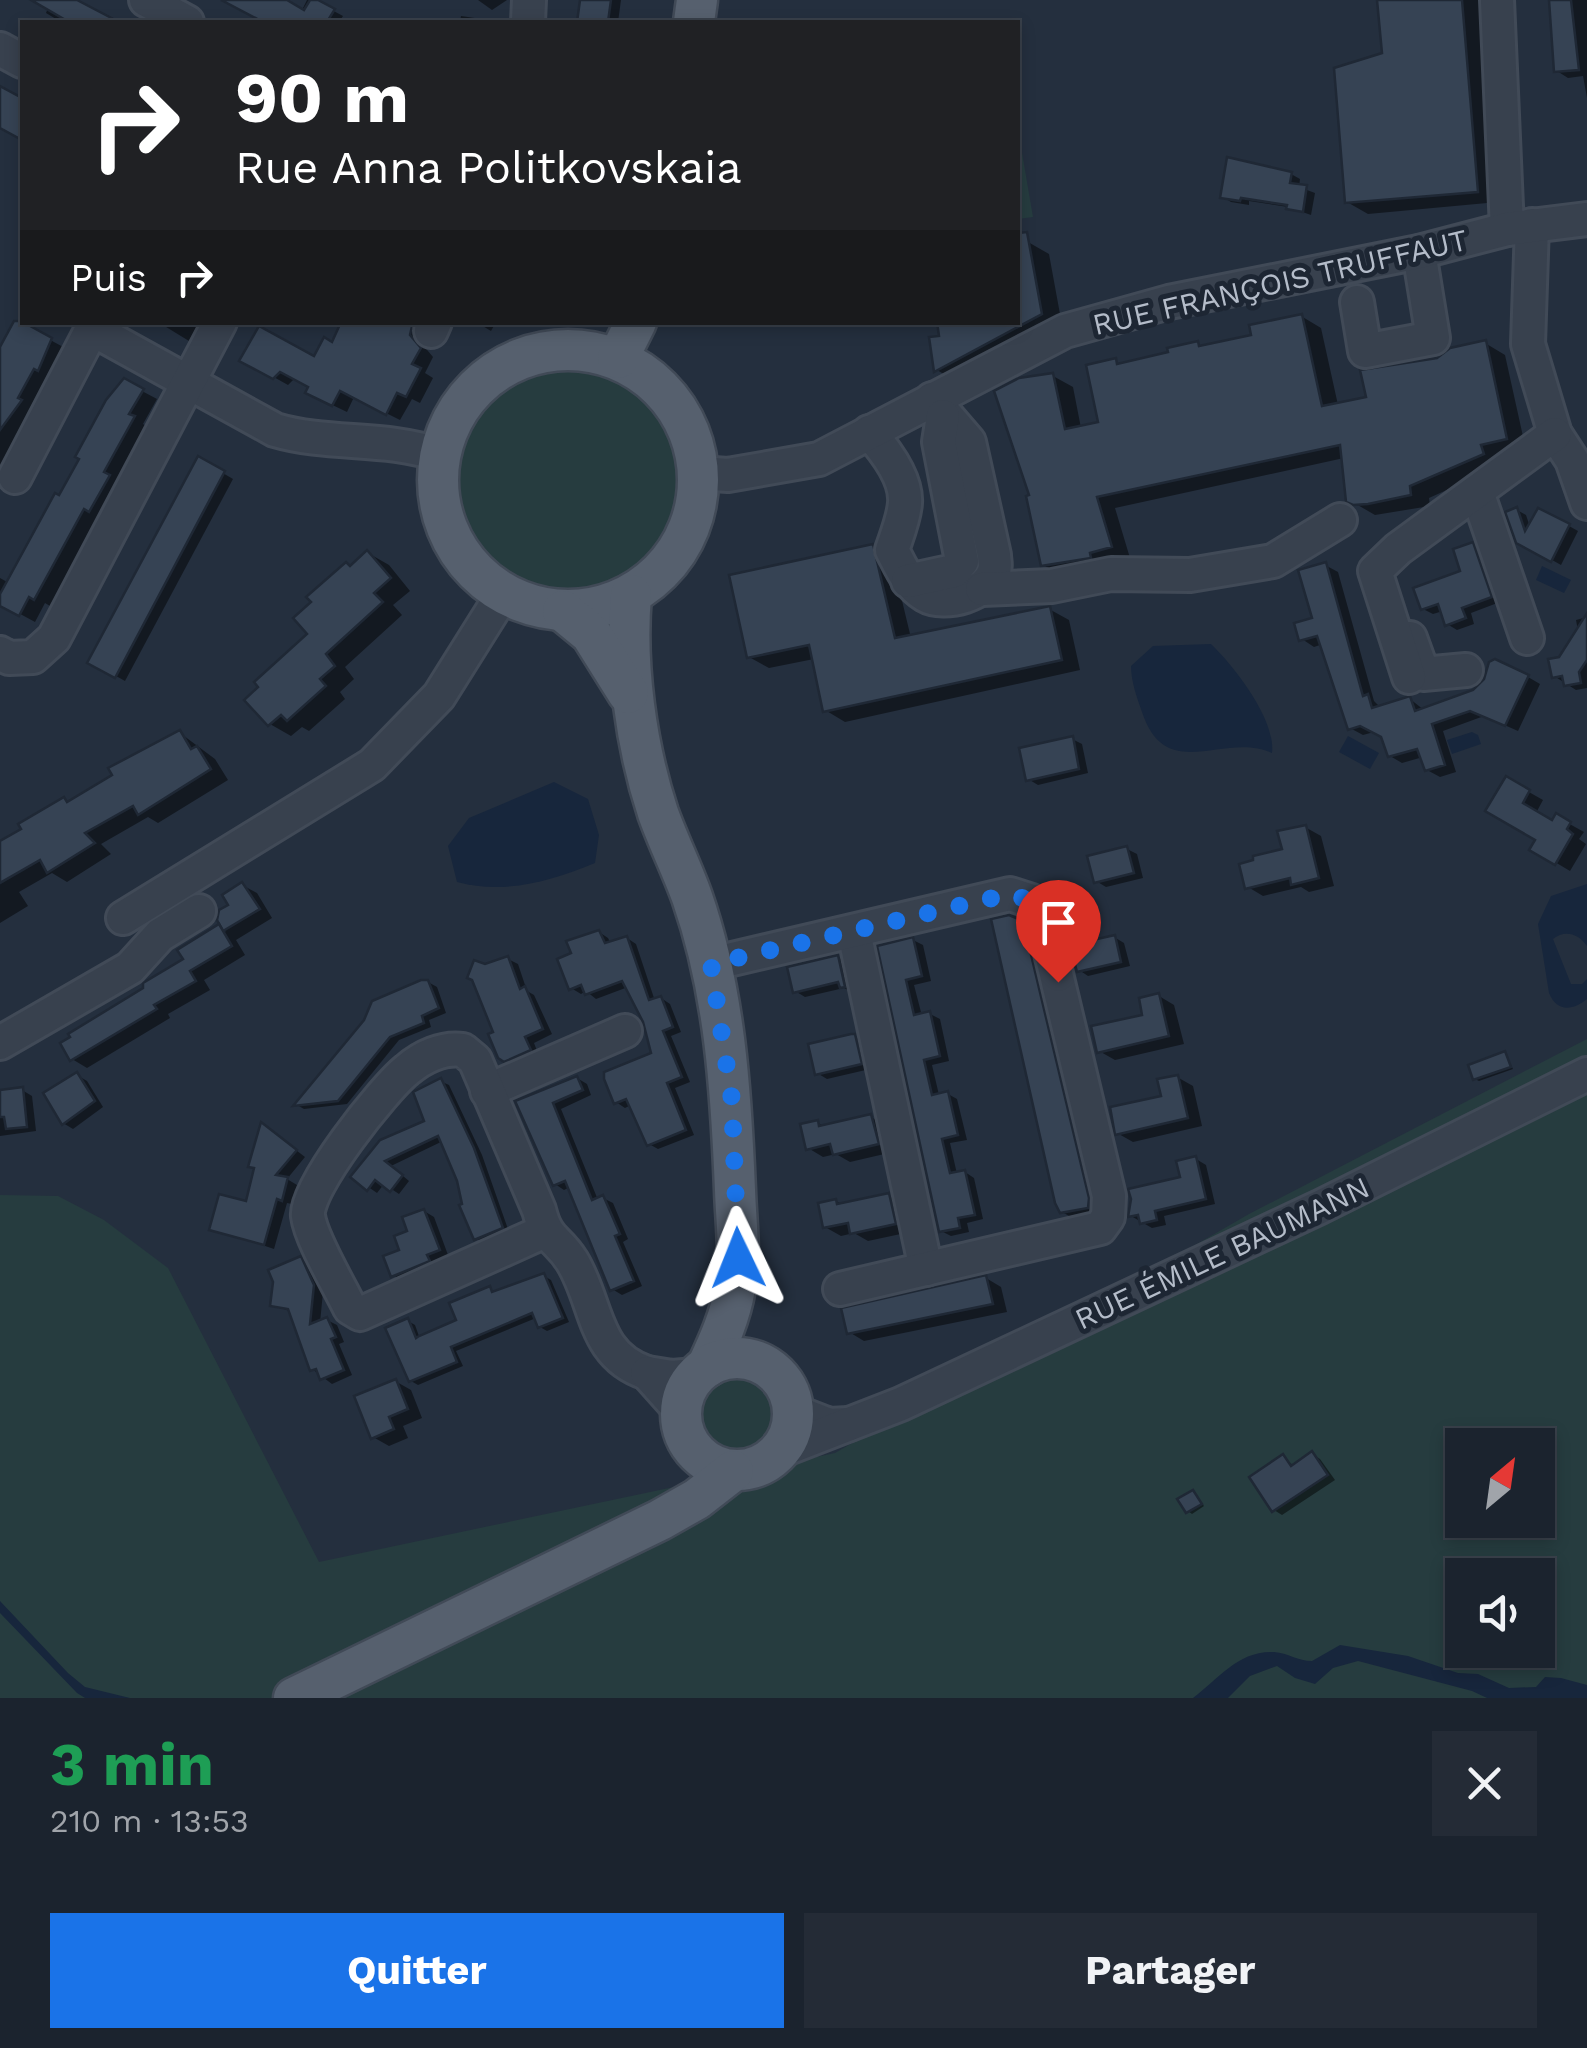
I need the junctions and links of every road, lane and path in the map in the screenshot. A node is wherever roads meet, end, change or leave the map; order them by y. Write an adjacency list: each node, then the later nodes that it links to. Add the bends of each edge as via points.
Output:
1 (1496, 0): 3 (street)
2 (1587, 219): 3 (street, RUE FRANÇOIS TRUFFAUT)
3 (1519, 227): 4 (street, RUE FRANÇOIS TRUFFAUT); 13 (street, via 1528,344)
4 (1418, 252): 5 (street, via 1432,338 1366,351); 11 (street, RUE FRANÇOIS TRUFFAUT, via 1168,302 1066,331)
5 (1357, 302)
6 (218, 325): 10 (street)
7 (634, 325): 9 (main road)
8 (93, 326): 10 (street); 16 (street)
9 (618, 358): 14 (main road, via 580,349 542,351 506,364 452,418); 15 (main road, via 676,404)
10 (188, 382): 14 (street, via 286,433 412,445); 27 (street, via 54,638 32,657)
11 (937, 407): 12 (street, RUE FRANÇOIS TRUFFAUT); 20 (street, via 962,561 954,571); 21 (street, via 969,442 985,502 994,572)
12 (869, 432): 15 (street, RUE FRANÇOIS TRUFFAUT, via 819,459 728,475); 20 (street, via 887,453 905,494 892,550)
13 (1555, 434): 17 (street); 18 (street)
14 (439, 455): 22 (main road, via 438,496 449,534 472,568)
15 (700, 473): 24 (main road, via 683,544)
16 (15, 477)
17 (1476, 492): 23 (street, via 1375,571); 26 (street)
18 (1587, 504)
19 (1340, 520): 21 (street, via 1273,561)
20 (908, 581): 21 (street, via 928,598)
21 (982, 589)
22 (504, 594): 25 (main road); 33 (street, via 439,696 372,765 128,915)
23 (1380, 594): 28 (street, via 1399,608 1423,674); 29 (street)
24 (631, 595): 25 (main road, via 598,608); 30 (main road)
25 (562, 611): 30 (main road, via 591,634)
26 (1527, 638)
27 (0, 652)
28 (1466, 670)
29 (1408, 677)
30 (633, 701): 34 (main road, via 674,803)
31 (199, 911): 33 (street)
32 (854, 932): 34 (street); 40 (street); 40 (street, via 1010,894 1032,901 1041,911 1109,1196 1100,1228)
33 (152, 943): 36 (street, via 130,968)
34 (711, 964): 41 (main road, via 732,1100)
35 (624, 1031): 38 (street)
36 (0, 1042)
37 (1587, 1074): 46 (street, RUE ÉMILE BAUMANN)
38 (487, 1091): 39 (street); 39 (street, via 464,1050 442,1051 405,1071 311,1194 308,1214 316,1237 350,1308 360,1314)
39 (545, 1231): 44 (street, via 573,1263 618,1359 672,1377)
40 (926, 1269): 42 (street)
41 (736, 1286): 43 (main road); 44 (main road, via 726,1328)
42 (840, 1289)
43 (766, 1366): 44 (main road, via 736,1358); 45 (main road, via 789,1393)
44 (692, 1398): 48 (main road, via 705,1461); 49 (main road, via 687,1461)
45 (793, 1411): 46 (street, via 829,1425); 47 (main road)
46 (853, 1424): 47 (street, RUE ÉMILE BAUMANN)
47 (780, 1451): 48 (main road, via 767,1462)
48 (733, 1471): 49 (main road)
49 (660, 1520): 50 (main road)
50 (294, 1698)

